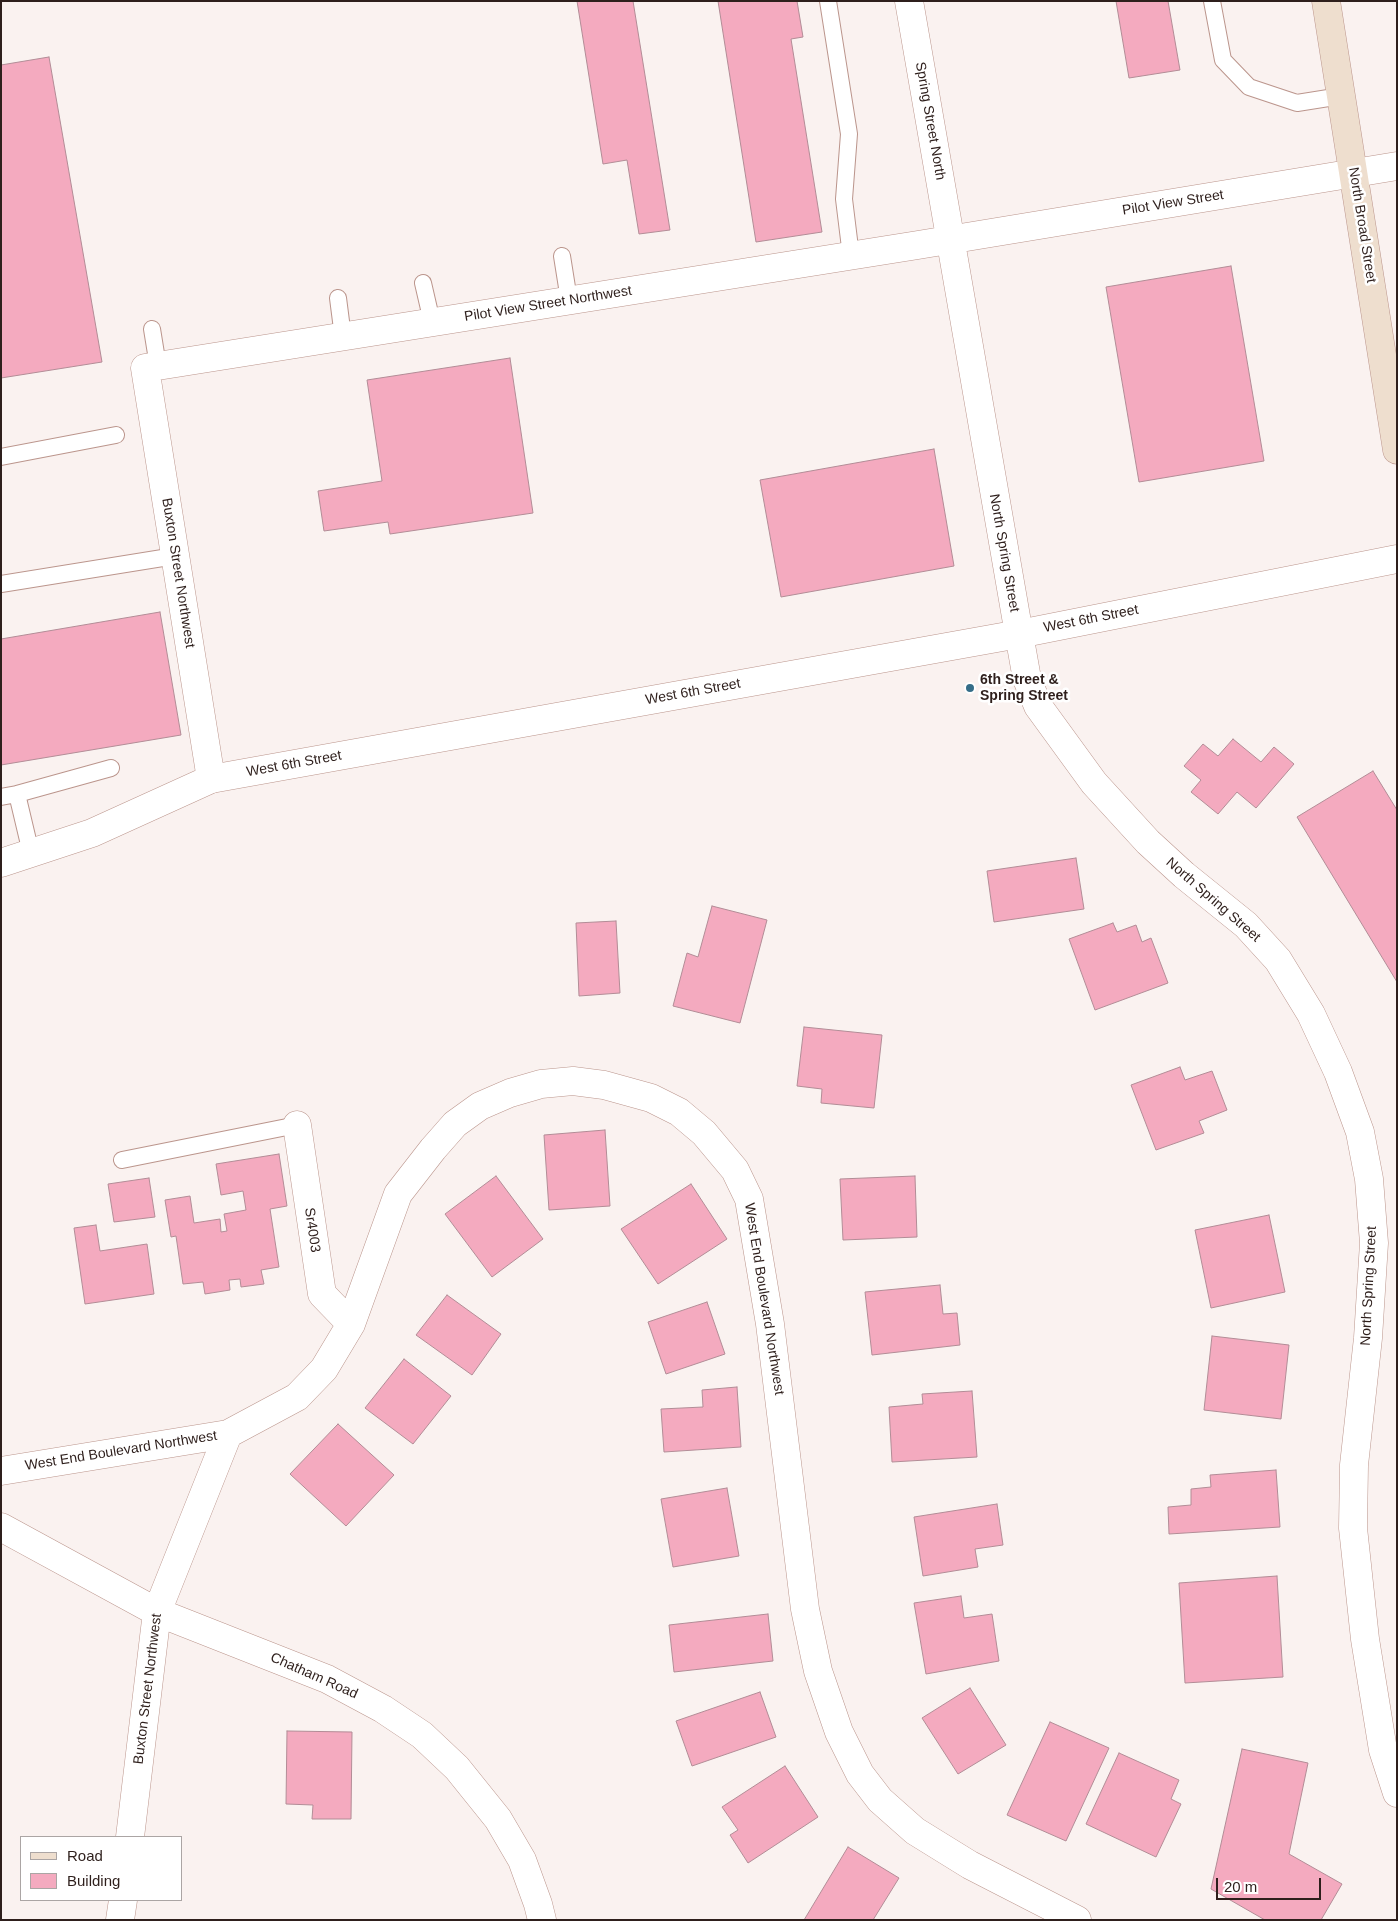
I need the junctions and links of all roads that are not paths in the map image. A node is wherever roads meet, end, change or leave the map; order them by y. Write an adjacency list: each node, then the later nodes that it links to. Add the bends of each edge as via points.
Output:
1 (828, 1): 10 (lane, via 849,134 844,199)
2 (909, 1): 8 (street, Spring Street North)
3 (1212, 1): 5 (lane, via 1222,60 1249,87 1297,103)
4 (1326, 1): 5 (main road, North Broad Street)
5 (1341, 96): 7 (main road, North Broad Street)
6 (1397, 166): 7 (street, Pilot View Street)
7 (1354, 173): 8 (street, Pilot View Street); 19 (main road, North Broad Street)
8 (950, 240): 10 (street, Pilot View Street Northwest); 24 (street, North Spring Street)
9 (562, 256): 13 (lane)
10 (851, 256): 13 (street, Pilot View Street Northwest)
11 (423, 282): 14 (lane)
12 (338, 298): 16 (lane)
13 (569, 300): 14 (street, Pilot View Street Northwest)
14 (432, 322): 16 (street, Pilot View Street Northwest)
15 (152, 329): 17 (lane)
16 (343, 337): 17 (street, Pilot View Street Northwest)
17 (152, 367): 21 (street, Buxton Street Northwest)
18 (116, 435): 20 (lane)
19 (1397, 450)
20 (1, 457)
21 (175, 556): 23 (lane); 26 (street, Buxton Street Northwest)
22 (1397, 559): 24 (street, West 6th Street)
23 (1, 584)
24 (1019, 634): 26 (street, West 6th Street); 37 (street, North Spring Street, via 1027,679 1038,706 1094,783 1148,842 1246,925 1278,960 1311,1014 1338,1072 1360,1132 1369,1179 1374,1243 1368,1338 1354,1465 1354,1528 1365,1639 1383,1750)
25 (111, 768): 27 (lane)
26 (210, 779): 28 (street, West 6th Street, via 92,833)
27 (9, 796): 28 (lane)
28 (31, 853): 29 (street, West 6th Street)
29 (1, 863)
30 (297, 1125): 31 (lane); 32 (street, Sr4003, via 322,1294)
31 (122, 1160)
32 (351, 1324): 33 (street, West End Boulevard Northwest, via 324,1370 298,1397); 40 (street, West End Boulevard Northwest, via 398,1194 455,1124 480,1106 541,1084 573,1081 604,1085 651,1098 680,1112 704,1133 735,1170 749,1199 770,1324 805,1609 818,1671 839,1732 860,1774 880,1800 915,1831 970,1865)
33 (228, 1434): 34 (street, West End Boulevard Northwest); 36 (street, Buxton Street Northwest)
34 (1, 1471)
35 (1, 1527): 36 (street, Chatham Road)
36 (157, 1612): 38 (street, Buxton Street Northwest); 39 (street, Chatham Road, via 327,1679 383,1708 422,1735 457,1768 498,1819 522,1860)
37 (1397, 1793)
38 (130, 1836)
39 (542, 1920)
40 (1077, 1920)

